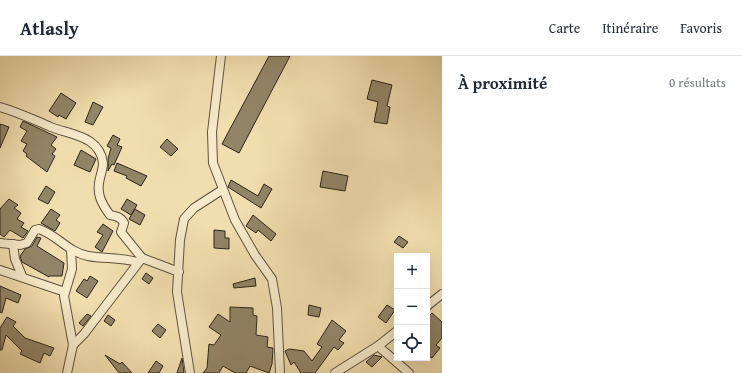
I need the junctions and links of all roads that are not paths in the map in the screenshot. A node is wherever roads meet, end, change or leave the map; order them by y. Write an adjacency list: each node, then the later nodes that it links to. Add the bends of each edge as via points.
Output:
1 (221, 56): 3 (street, via 212,132 213,163)
2 (0, 107): 7 (street, via 82,136 92,142 102,155 103,166 98,194 110,215 123,220 121,232)
3 (222, 190): 9 (street, via 194,208 184,219 180,240); 19 (street, via 235,220 272,279 277,308)
4 (0, 243): 5 (street)
5 (13, 244): 6 (street, via 27,243 39,228); 10 (street, via 15,260)
6 (71, 250): 7 (street, via 88,256); 11 (street, via 72,269)
7 (140, 260): 9 (street); 15 (street, via 84,334)
8 (0, 270): 10 (street)
9 (179, 272): 18 (street, via 177,292)
10 (22, 276): 11 (street)
11 (65, 292): 15 (street)
12 (442, 294): 13 (street)
13 (430, 304)
14 (394, 333): 16 (street)
15 (72, 345): 17 (street)
16 (378, 346): 20 (street); 21 (street)
17 (68, 373)
18 (190, 373)
19 (280, 373)
20 (335, 373)
21 (409, 373)

